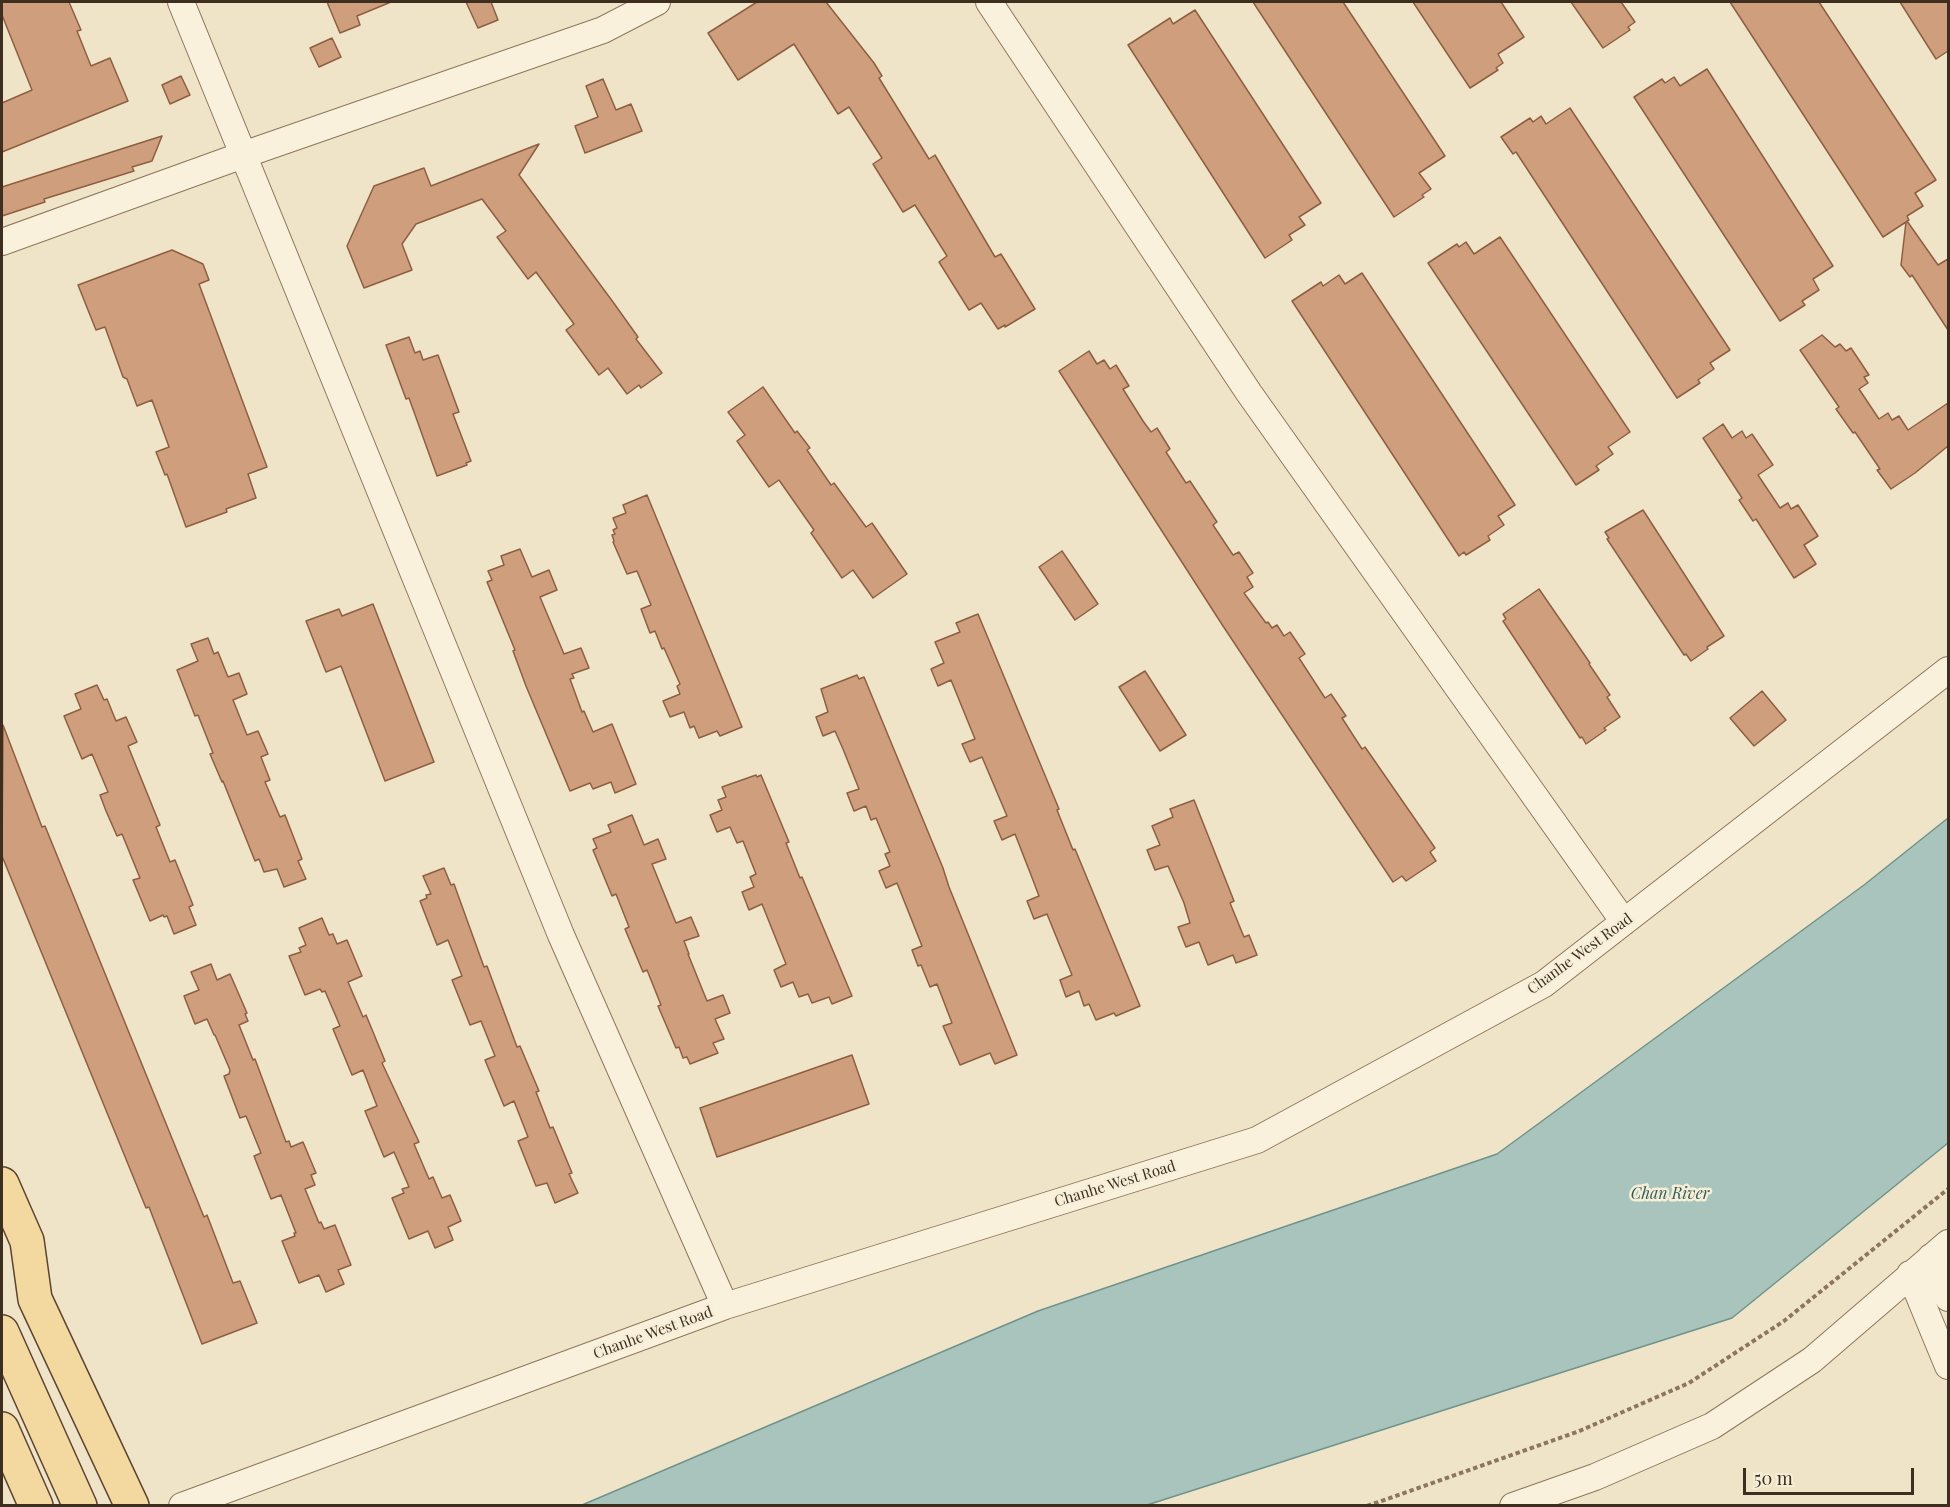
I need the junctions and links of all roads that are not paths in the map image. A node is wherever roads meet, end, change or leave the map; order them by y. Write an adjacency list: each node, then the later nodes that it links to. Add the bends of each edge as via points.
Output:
1 (181, 2): 4 (street)
2 (657, 2): 4 (street, via 603,30)
3 (990, 2): 7 (street, via 1249,393)
4 (243, 155): 5 (street); 13 (street, via 561,935)
5 (2, 242)
6 (1948, 670): 7 (street, Chanhe West Road)
7 (1624, 922): 13 (street, Chanhe West Road, via 1544,984 1257,1140)
8 (2, 1184): 19 (main road, via 27,1241 35,1299)
9 (1948, 1228): 10 (street)
10 (1940, 1250): 11 (street); 12 (street)
11 (1910, 1275): 15 (street); 21 (street, via 1812,1360 1712,1426 1595,1477)
12 (1948, 1298)
13 (725, 1306): 20 (street, Chanhe West Road)
14 (2, 1332): 18 (main road)
15 (1948, 1366)
16 (2, 1429): 17 (main road)
17 (36, 1506)
18 (80, 1506)
19 (132, 1506)
20 (182, 1506)
21 (1513, 1506)

